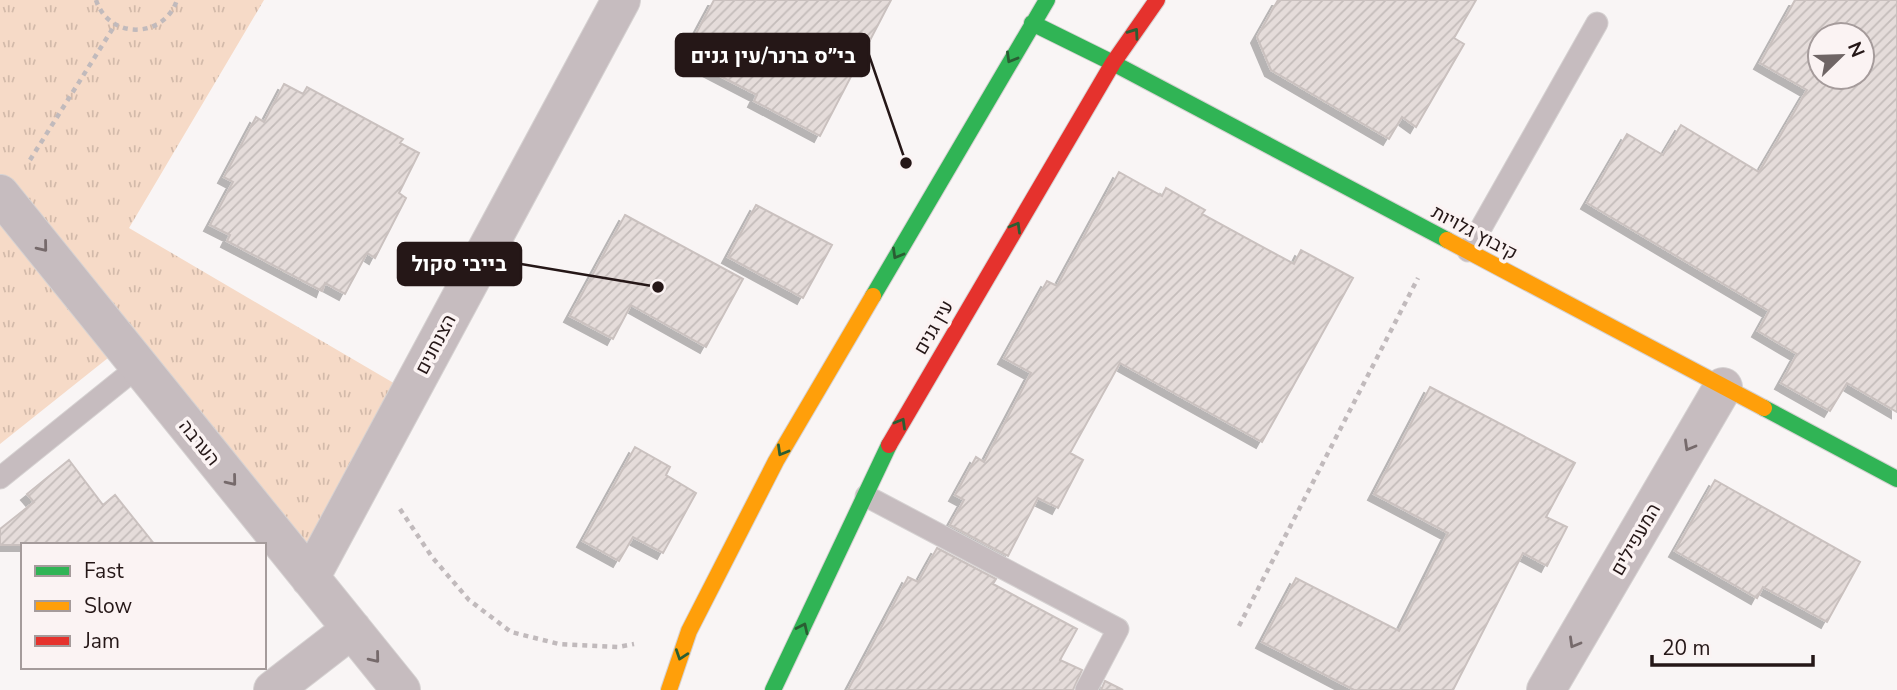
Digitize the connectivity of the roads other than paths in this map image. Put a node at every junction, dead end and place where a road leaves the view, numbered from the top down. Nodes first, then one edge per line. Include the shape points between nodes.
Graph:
1 (621, 0) edge
2 (1047, 0) edge
3 (1157, 0) edge
4 (1032, 23) junction
5 (1597, 23) dead end
6 (1113, 63) junction
7 (2, 197) edge
8 (1468, 251) junction
9 (139, 366) junction
10 (1723, 387) junction
11 (0, 478) edge
12 (1897, 479) edge
13 (866, 496) junction
14 (310, 578) junction
15 (352, 629) junction
16 (273, 690) edge
17 (401, 690) edge
18 (669, 690) edge
19 (773, 690) edge
20 (1086, 690) edge
21 (1546, 690) edge

1 - 14 street, הצנחנים
2 - 4 main road
6 -> 3 main road, עין גנים
4 - 6 main road, קיבוץ גלויות
4 -> 18 main road via 776,461 689,631
5 - 8 lane
6 - 8 main road, קיבוץ גלויות
13 -> 6 main road, עין גנים via 894,435
7 -> 9 street, הערבה
8 - 10 main road, קיבוץ גלויות
9 - 11 lane
9 -> 14 street, הערבה
10 - 12 main road, קיבוץ גלויות
10 -> 21 street, המעפילים
19 -> 13 main road, עין גנים
13 - 20 lane via 1118,629
14 - 15 street, הערבה
15 - 16 street
15 -> 17 street, הערבה

